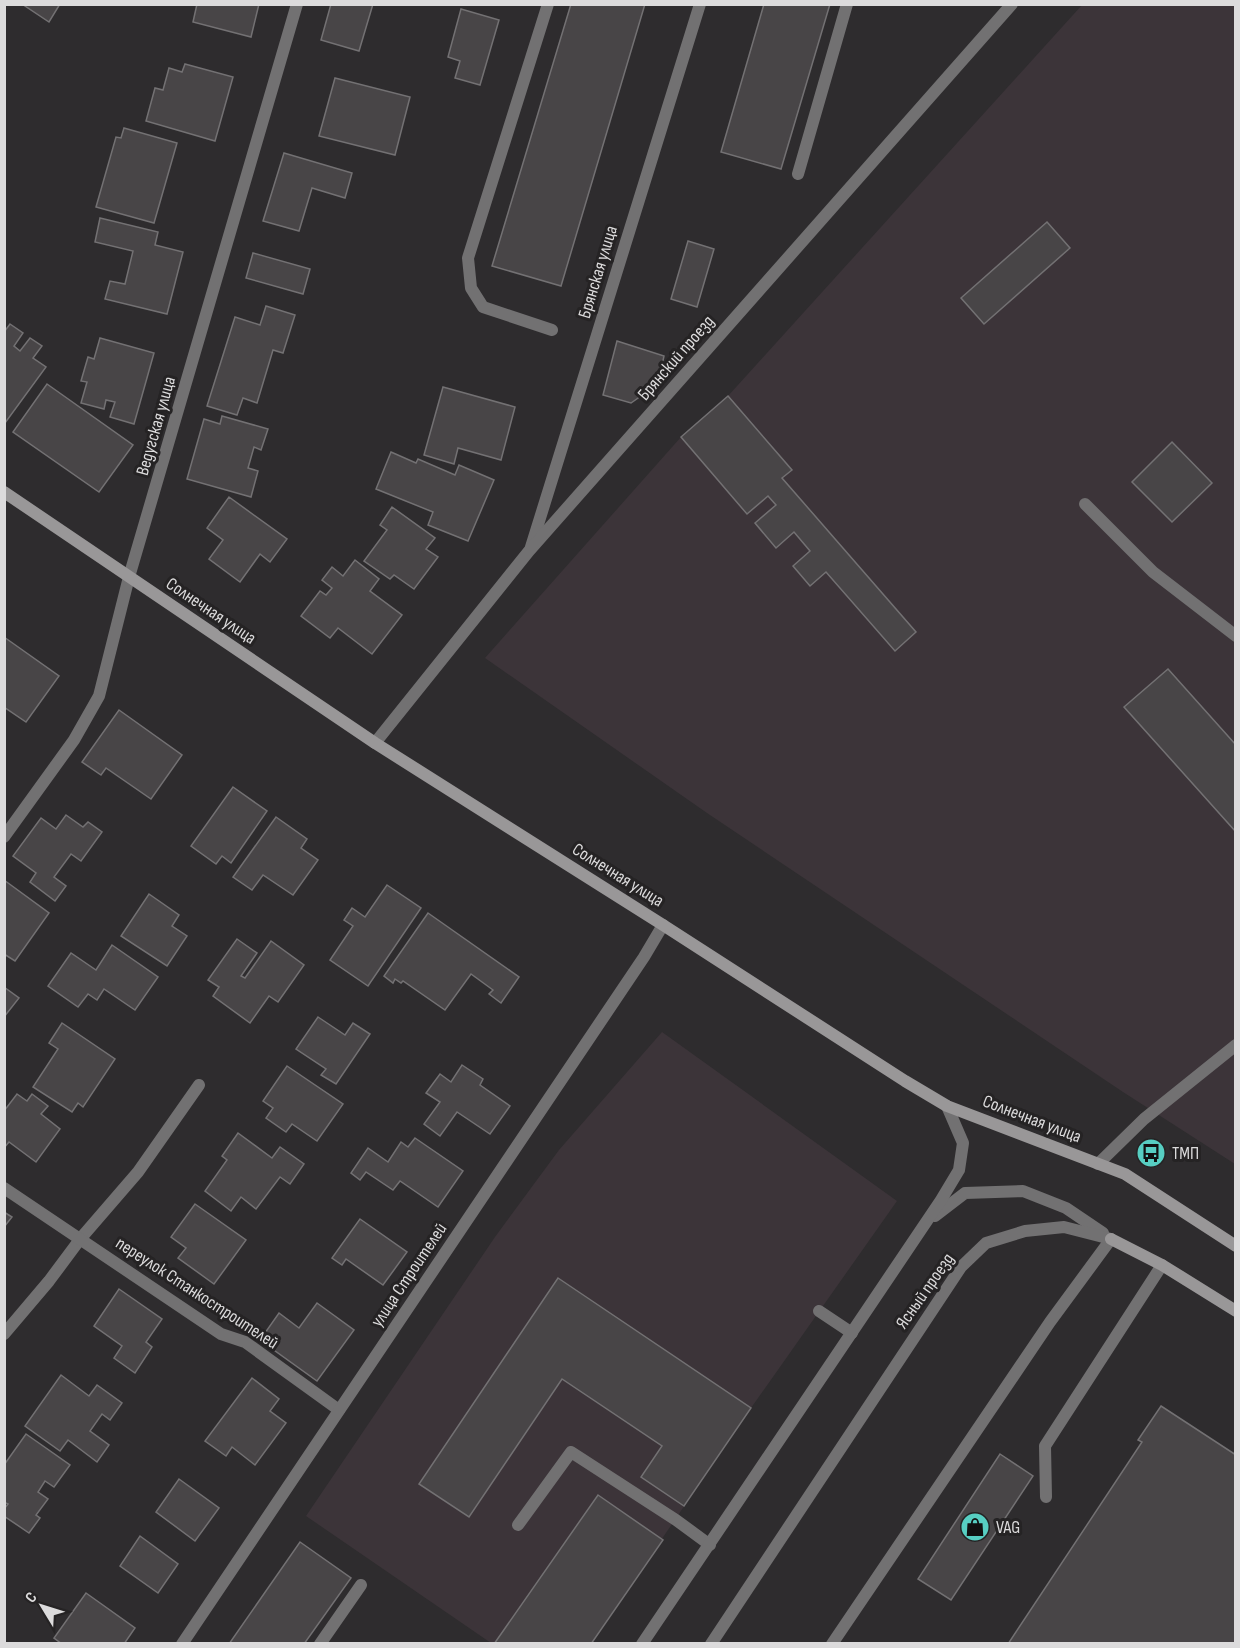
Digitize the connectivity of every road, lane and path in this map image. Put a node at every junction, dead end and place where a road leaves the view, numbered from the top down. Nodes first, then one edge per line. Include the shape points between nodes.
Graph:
1 (297, 4) edge
2 (548, 4) edge
3 (700, 4) edge
4 (847, 4) edge
5 (1012, 4) edge
6 (798, 174) dead end
7 (552, 330) dead end
8 (4, 492) edge
9 (1085, 504) dead end
10 (530, 551) junction
11 (129, 577) junction
12 (1236, 636) edge
13 (375, 743) junction
14 (4, 837) edge
15 (663, 925) junction
16 (1236, 1045) edge
17 (199, 1085) dead end
18 (947, 1106) junction
19 (1098, 1164) junction
20 (4, 1188) edge
21 (925, 1223) junction
22 (81, 1238) junction
23 (1111, 1239) junction
24 (1236, 1246) edge
25 (1162, 1265) junction
26 (819, 1311) dead end
27 (1236, 1311) edge
28 (852, 1333) junction
29 (4, 1334) edge
30 (339, 1410) junction
31 (1046, 1497) dead end
32 (518, 1525) dead end
33 (710, 1545) junction
34 (361, 1585) dead end
35 (182, 1644) edge
36 (320, 1644) edge
37 (642, 1644) edge
38 (711, 1644) edge
39 (832, 1644) edge

1 - 11 street, Ведугская улица
2 - 7 street via 468,258 471,288 483,307
3 - 10 street, Брянская улица
4 - 6 street
5 - 10 street, Брянский проезд
8 - 11 main road, Солнечная улица
9 - 12 street via 1153,572
10 - 13 street, Брянский проезд
11 - 13 main road, Солнечная улица
11 - 14 street, Ведугская улица via 99,696 74,740
13 - 15 main road, Солнечная улица
15 - 18 main road, Солнечная улица
15 - 30 street, улица Строителей
16 - 19 street via 1144,1119
17 - 22 street via 138,1172
18 - 19 main road, Солнечная улица
18 - 21 street, Ясный проезд via 963,1143 959,1170
19 - 24 main road, Солнечная улица via 1125,1174
20 - 22 street, переулок Станкостроителей
21 - 23 street, Ясный проезд via 965,1193 1023,1191 1066,1208
21 - 28 street, Ясный проезд
22 - 29 street
22 - 30 street, переулок Станкостроителей via 221,1334 245,1342
23 - 25 main road
23 - 38 street, Ясный проезд via 1064,1227 1025,1231 987,1243 961,1267
23 - 39 street via 1050,1322
25 - 27 main road
25 - 31 street via 1045,1446
26 - 28 street
28 - 33 street, Ясный проезд
30 - 35 street, улица Строителей
32 - 33 street via 571,1452
33 - 37 street, Ясный проезд
34 - 36 street

